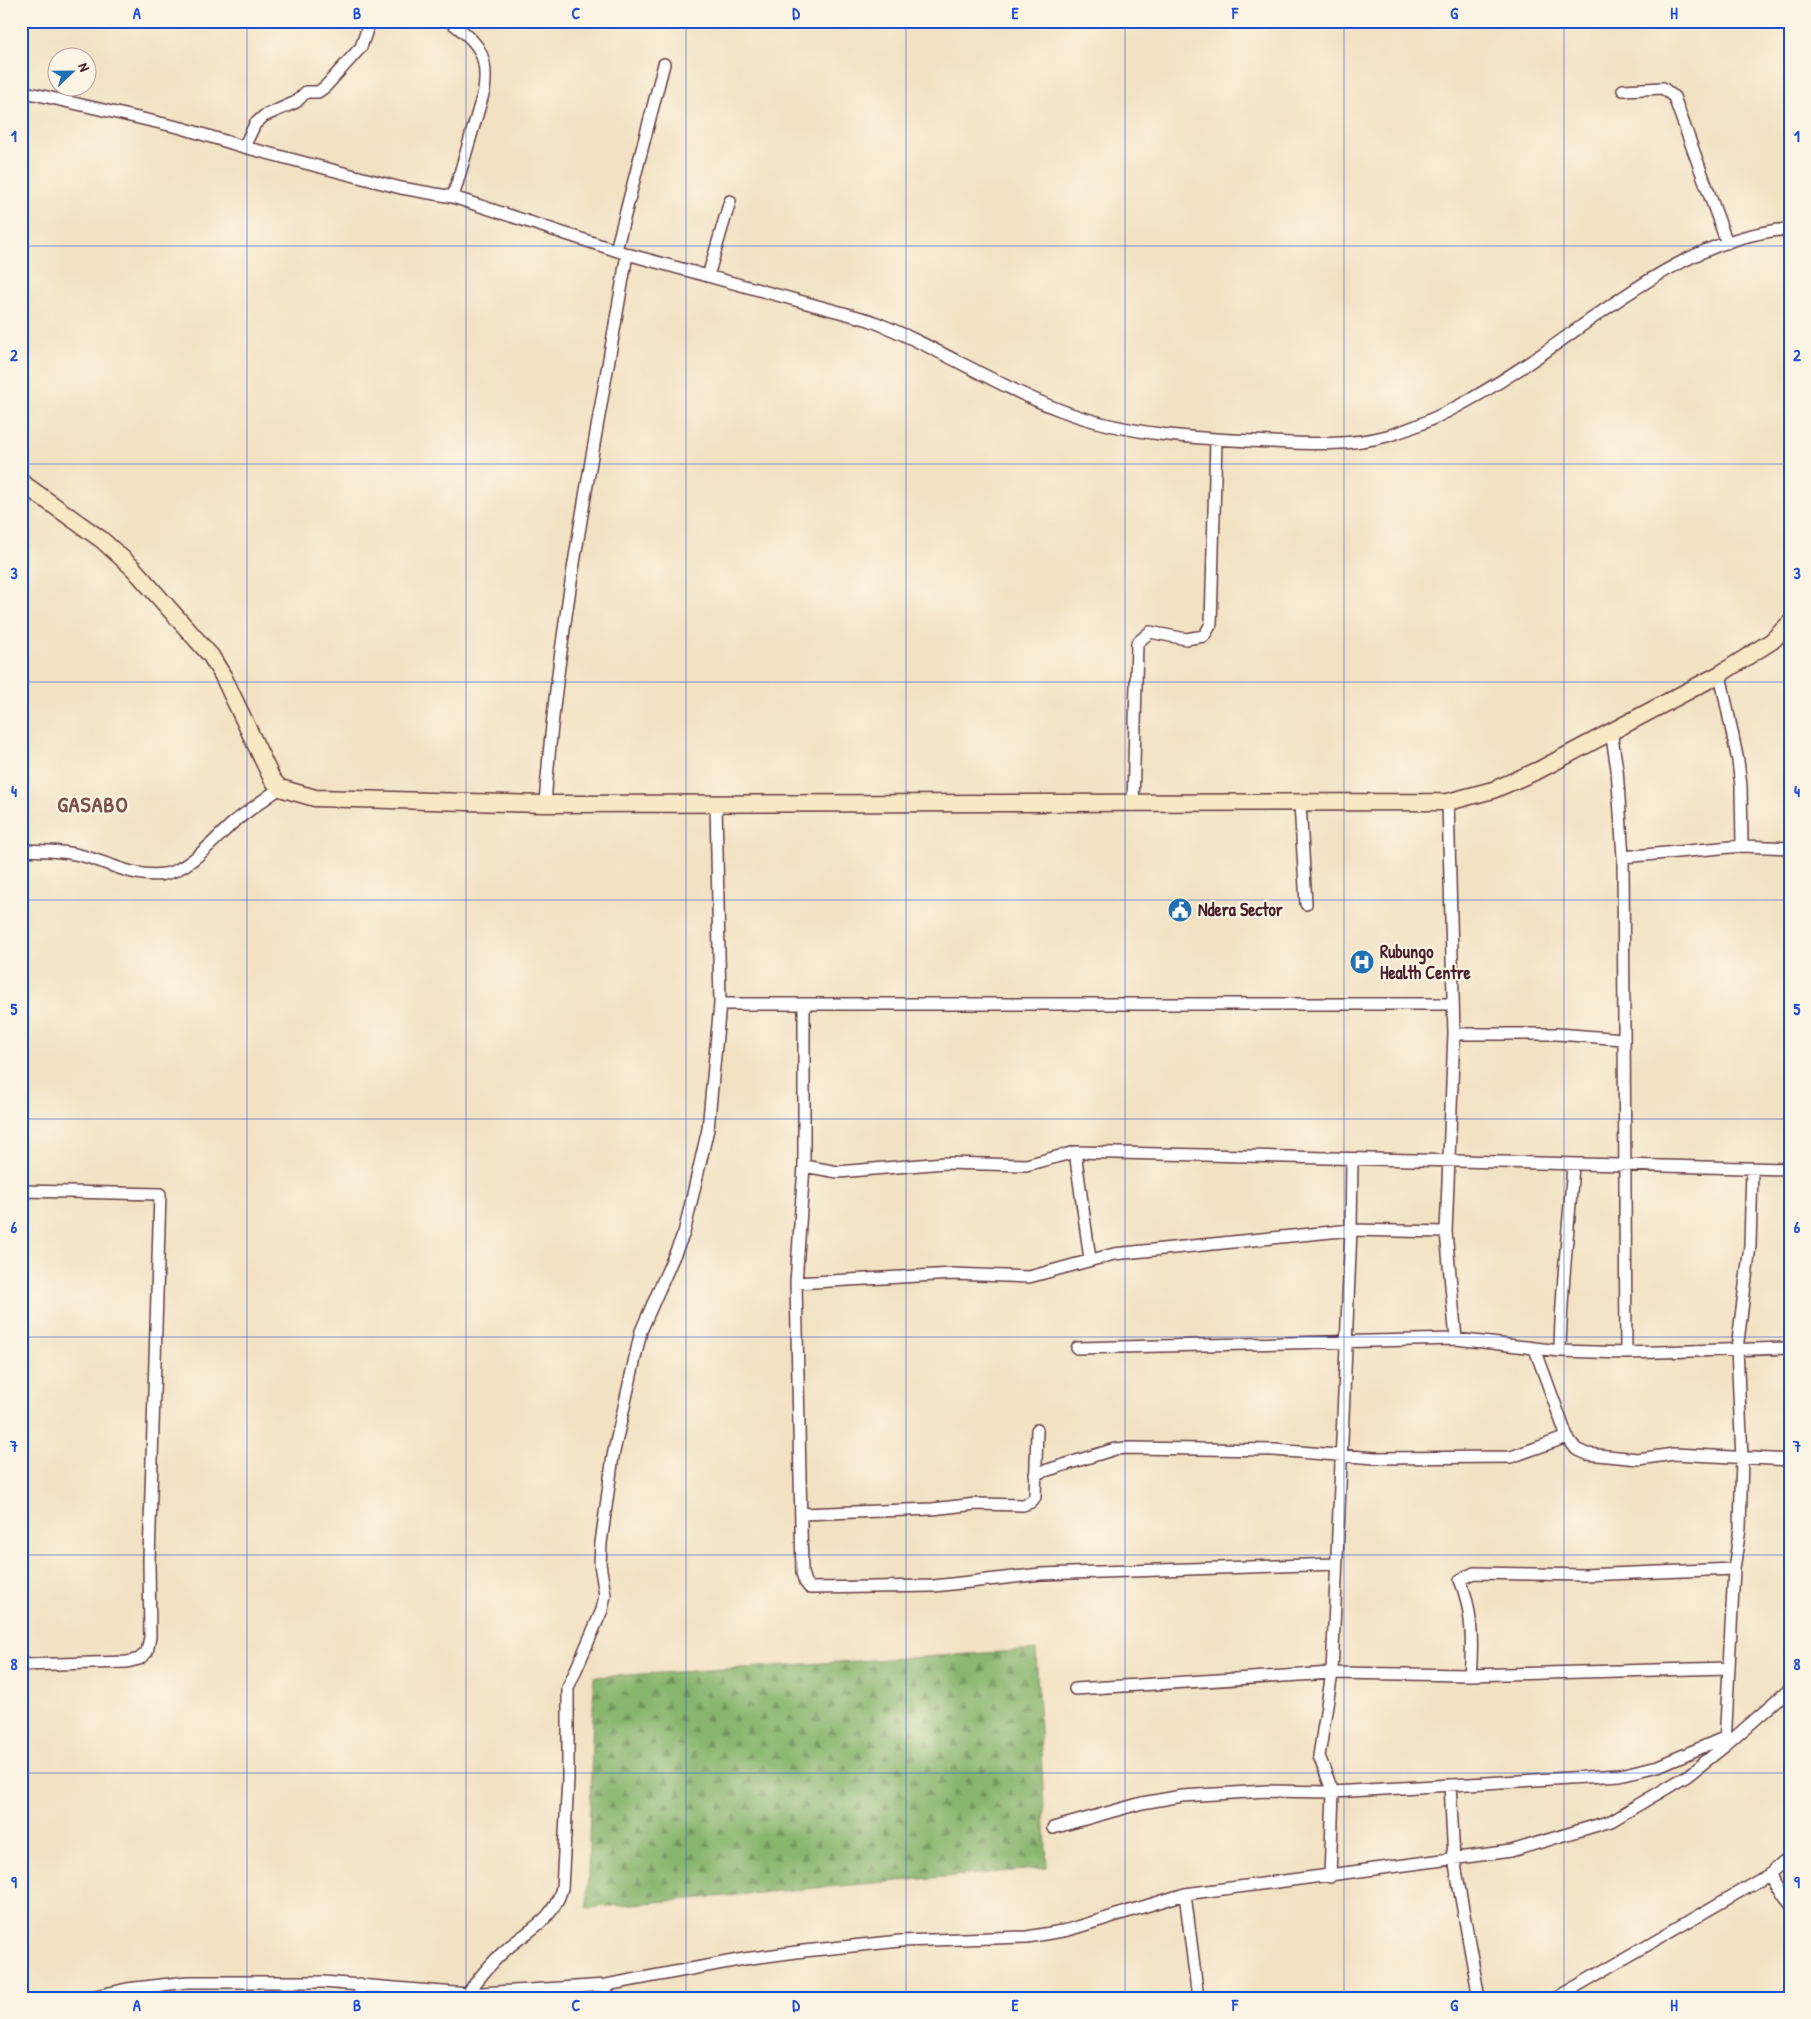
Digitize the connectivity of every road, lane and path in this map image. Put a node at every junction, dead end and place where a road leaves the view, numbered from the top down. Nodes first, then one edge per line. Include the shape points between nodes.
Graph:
1 (370, 21) edge
2 (449, 21) edge
3 (664, 64) dead end
4 (1624, 90) dead end
5 (21, 91) edge
6 (244, 147) junction
7 (453, 197) junction
8 (730, 201) dead end
9 (1790, 229) edge
10 (1727, 243) junction
11 (621, 252) junction
12 (708, 276) junction
13 (1216, 440) junction
14 (21, 482) edge
15 (1790, 622) edge
16 (1720, 674) junction
17 (1612, 731) junction
18 (280, 788) junction
19 (716, 802) junction
20 (1448, 802) junction
21 (1300, 803) junction
22 (544, 804) junction
23 (1133, 805) junction
24 (1742, 846) junction
25 (1790, 848) edge
26 (21, 850) edge
27 (1623, 857) junction
28 (1306, 904) dead end
29 (720, 1004) junction
30 (804, 1004) junction
31 (1453, 1004) junction
32 (1454, 1034) junction
33 (1623, 1039) junction
34 (1075, 1152) junction
35 (1352, 1159) junction
36 (1448, 1161) junction
37 (1625, 1164) junction
38 (1574, 1165) junction
39 (804, 1166) junction
40 (1752, 1168) junction
41 (1790, 1169) edge
42 (21, 1191) edge
43 (1351, 1230) junction
44 (1446, 1232) junction
45 (1090, 1260) junction
46 (796, 1283) junction
47 (1456, 1339) junction
48 (1346, 1341) junction
49 (1077, 1348) dead end
50 (1790, 1348) edge
51 (1535, 1349) junction
52 (1737, 1349) junction
53 (1560, 1351) junction
54 (1626, 1353) junction
55 (1037, 1430) dead end
56 (1567, 1437) junction
57 (1341, 1454) junction
58 (1742, 1458) junction
59 (1790, 1460) edge
60 (1035, 1474) junction
61 (802, 1514) junction
62 (1336, 1564) junction
63 (1734, 1569) junction
64 (21, 1665) edge
65 (1728, 1668) junction
66 (1332, 1673) junction
67 (1470, 1675) junction
68 (1075, 1689) dead end
69 (1790, 1689) edge
70 (1725, 1742) junction
71 (1450, 1785) junction
72 (1333, 1792) junction
73 (1053, 1828) dead end
74 (1790, 1857) edge
75 (1454, 1859) junction
76 (1770, 1874) junction
77 (1330, 1877) junction
78 (1185, 1894) junction
79 (1790, 1905) edge
80 (360, 1984) junction
81 (606, 1985) junction
82 (467, 1994) junction
83 (86, 1998) edge
84 (359, 1998) edge
85 (607, 1998) edge
86 (1198, 1998) edge
87 (1480, 1998) edge
88 (1556, 1998) edge

1 - 6 street via 361,47 325,87 318,92 306,92 296,102 264,116 255,124
2 - 7 street via 479,46 486,75
3 - 11 street
4 - 10 street via 1663,88 1674,97
5 - 6 street via 182,128
6 - 7 street via 401,188
7 - 11 street
8 - 12 street
9 - 10 street
10 - 13 street via 1672,266 1498,383 1419,424 1386,436 1321,444
11 - 12 street
11 - 22 street via 601,414 584,498 553,698
12 - 13 street via 886,326 990,380 1102,425
13 - 23 street via 1211,624 1204,636 1186,639 1150,632 1136,643
14 - 18 main road via 102,540 133,568 205,649 223,676 262,761
15 - 16 main road via 1772,641
16 - 17 main road
16 - 24 street via 1738,761
17 - 20 main road via 1539,770 1493,790
17 - 27 street
18 - 22 main road via 314,798
18 - 26 street via 189,862 164,875 128,870 80,855
19 - 22 main road
19 - 23 main road
19 - 29 street
20 - 21 main road
20 - 31 street
21 - 23 main road
21 - 28 street
24 - 25 street
24 - 27 street
27 - 33 street
29 - 30 street
29 - 82 street via 708,1129 686,1223 675,1256 641,1330 613,1456 601,1543 600,1564 605,1596 602,1610 568,1688 568,1780 562,1888 551,1914 489,1966
30 - 31 street
30 - 39 street
31 - 32 street
32 - 33 street via 1557,1034
32 - 36 street
33 - 37 street
34 - 35 street
34 - 39 street via 1026,1165 944,1163 838,1172
34 - 45 street
35 - 36 street
35 - 43 street
36 - 38 street
36 - 44 street
37 - 38 street
37 - 40 street
37 - 54 street
38 - 53 street via 1561,1294
39 - 46 street
40 - 41 street
40 - 52 street via 1750,1246
42 - 64 street via 160,1194 148,1652 127,1662
43 - 44 street
43 - 45 street via 1114,1254
43 - 48 street
44 - 47 street
45 - 46 street via 1029,1277 953,1274
46 - 61 street
47 - 48 street
47 - 51 street
48 - 49 street
48 - 57 street
50 - 52 street
51 - 53 street
51 - 56 street
52 - 54 street
52 - 58 street
53 - 54 street
55 - 60 street
56 - 57 street via 1511,1457 1375,1458
56 - 58 street via 1576,1449 1587,1454 1638,1458 1674,1454
57 - 60 street via 1128,1448 1115,1449
57 - 62 street
58 - 59 street
58 - 63 street via 1740,1528
60 - 61 street via 1035,1497 1023,1505 976,1504
61 - 62 street via 802,1573 810,1588 934,1586 1041,1574
62 - 66 street
63 - 65 street
63 - 67 street via 1583,1575 1468,1575 1460,1580 1470,1621
65 - 67 street
65 - 70 street
66 - 67 street
66 - 68 street
66 - 72 street via 1319,1756
69 - 70 street
70 - 71 street via 1658,1766 1620,1775
70 - 75 street via 1687,1776 1611,1821 1511,1851
71 - 72 street
71 - 75 street
72 - 73 street via 1266,1791 1182,1796
72 - 77 street
74 - 76 street
75 - 77 street
75 - 87 street
76 - 79 street
76 - 88 street
77 - 78 street
78 - 81 street via 1068,1930 1027,1937 900,1941 804,1950
78 - 86 street
80 - 82 street
80 - 83 street via 187,1982
80 - 84 street
81 - 82 street
81 - 85 street

